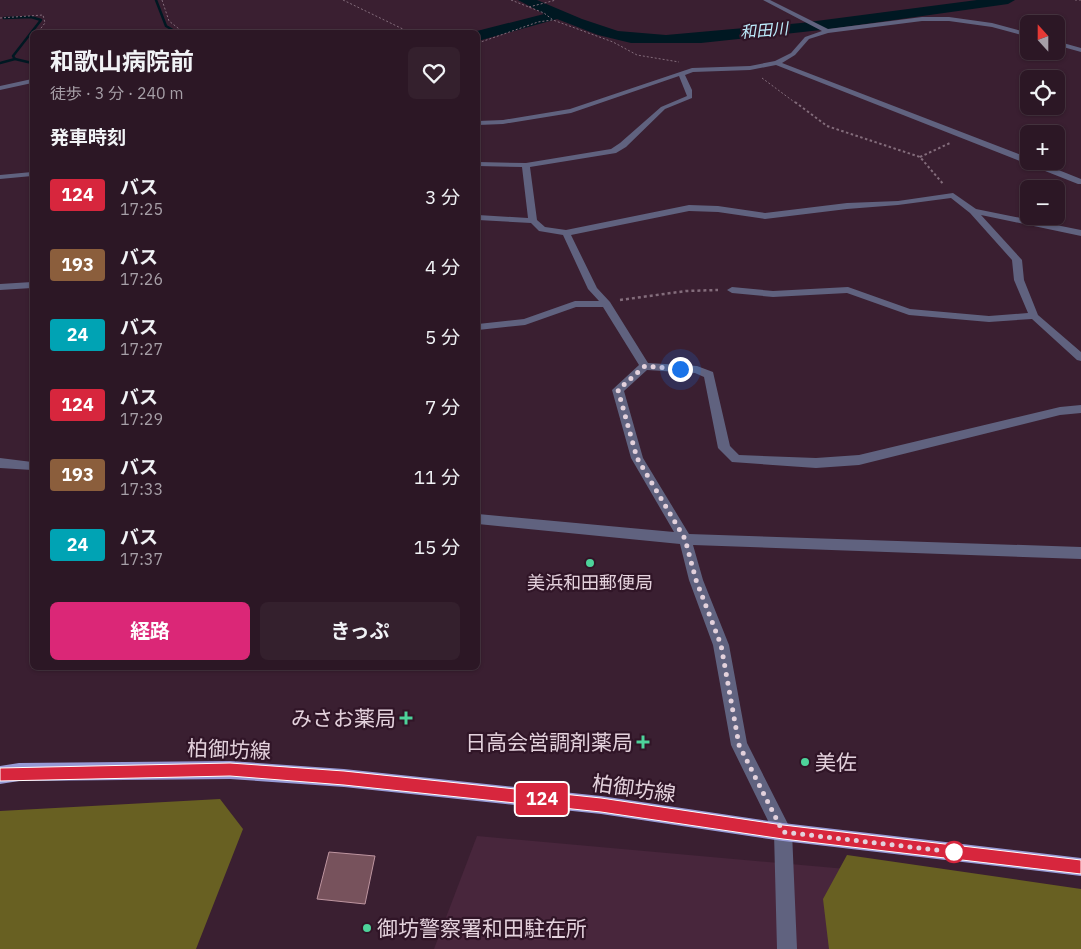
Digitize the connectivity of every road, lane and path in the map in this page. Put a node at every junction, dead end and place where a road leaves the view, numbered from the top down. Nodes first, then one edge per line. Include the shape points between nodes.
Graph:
1 (162, 0) edge
2 (343, 0) edge
3 (511, 0) edge
4 (556, 0) edge
5 (766, 0) edge
6 (1075, 0) edge
7 (1081, 0) edge
8 (528, 7) junction
9 (0, 18) edge
10 (552, 19) junction
11 (40, 30) edge
12 (180, 30) edge
13 (405, 30) edge
14 (825, 30) junction
15 (1020, 33) edge
16 (480, 42) edge
17 (1065, 46) edge
18 (1081, 50) edge
19 (776, 63) junction
20 (750, 68) junction
21 (709, 70) junction
22 (681, 73) junction
23 (30, 82) edge
24 (0, 88) edge
25 (480, 123) edge
26 (964, 136) junction
27 (920, 157) junction
28 (1020, 158) edge
29 (480, 164) edge
30 (526, 165) junction
31 (1051, 170) edge
32 (30, 174) edge
33 (0, 177) edge
34 (1081, 182) edge
35 (953, 195) junction
36 (973, 210) junction
37 (480, 218) edge
38 (533, 221) junction
39 (566, 233) junction
40 (1081, 234) edge
41 (30, 285) edge
42 (0, 287) edge
43 (732, 290) joint
44 (605, 303) junction
45 (1034, 316) junction
46 (480, 327) edge
47 (1081, 358) edge
48 (645, 366) junction
49 (1081, 409) edge
50 (0, 464) edge
51 (30, 466) edge
52 (480, 519) edge
53 (685, 539) junction
54 (1081, 553) edge
55 (0, 774) edge
56 (783, 832) junction
57 (1081, 867) edge
58 (787, 949) edge

1 - 12 path via 169,21
2 - 13 path
3 - 8 path
4 - 8 path
5 - 14 street
6 - 7 path
8 - 10 path
9 - 11 path via 43,15 45,23
10 - 16 path
10 - 21 path via 637,54 690,63
14 - 15 street via 949,19
14 - 19 street via 807,38 793,54
17 - 18 street
19 - 20 street
19 - 26 street
20 - 21 street
20 - 27 path via 827,126
21 - 22 street
22 - 25 street via 571,111
22 - 30 street via 690,97 663,108 613,151
23 - 24 street
26 - 27 path
26 - 28 street
27 - 35 path
29 - 30 street
30 - 38 street
31 - 34 street
32 - 33 street
35 - 36 street
35 - 39 street via 765,216 689,208
36 - 40 street
36 - 45 street via 1017,260 1019,280
37 - 38 street
38 - 39 street via 542,229
39 - 44 street via 593,289
41 - 42 street
43 - 44 path via 686,291
43 - 45 street via 773,294 848,290 909,312 989,319
44 - 46 street via 575,304 525,322
44 - 48 street
45 - 47 street
48 - 49 street via 697,370 709,375 724,448 736,460 816,463 859,460 1060,411
48 - 53 street via 618,390 637,458
50 - 51 street
52 - 53 street
53 - 54 street
53 - 56 street via 696,580 721,645 739,745
55 - 56 main road, 柏御坊線 via 240,770 601,805
56 - 57 main road, 柏御坊線
56 - 58 street

